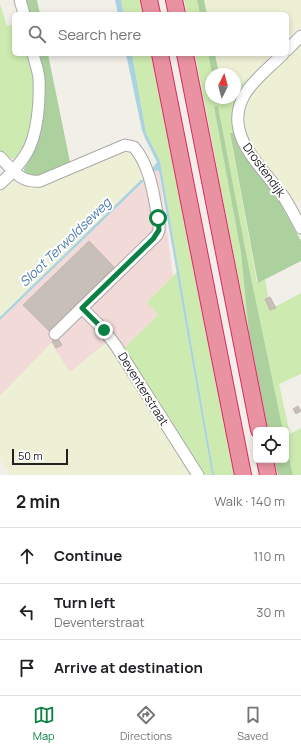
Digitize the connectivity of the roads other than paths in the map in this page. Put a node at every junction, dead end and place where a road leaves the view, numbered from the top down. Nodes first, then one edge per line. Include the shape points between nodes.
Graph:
1 (20, 0) edge
2 (149, 0) edge
3 (174, 0) edge
4 (23, 12) edge
5 (152, 12) edge
6 (177, 12) edge
7 (301, 36) edge
8 (289, 48) edge
9 (34, 56) edge
10 (160, 56) edge
11 (185, 56) edge
12 (280, 56) edge
13 (0, 157) edge
14 (13, 171) junction
15 (0, 184) edge
16 (301, 228) edge
17 (82, 308) junction
18 (55, 334) dead end
19 (258, 427) edge
20 (266, 463) edge
21 (198, 475) edge
22 (243, 475) edge
23 (268, 475) edge

1 - 4 street
2 - 5 highway
3 - 6 highway
7 - 8 street
9 - 14 street via 39,77 39,104 34,134 27,152
10 - 22 highway
11 - 19 highway
12 - 16 street, Drostendijk via 253,83 240,102 237,125 246,149 283,196
13 - 14 street
14 - 15 street
14 - 17 street via 24,180 40,181 125,145 134,147 139,153 152,184 159,230 153,239
17 - 18 street
17 - 21 street, Deventerstraat via 116,346
20 - 23 highway

